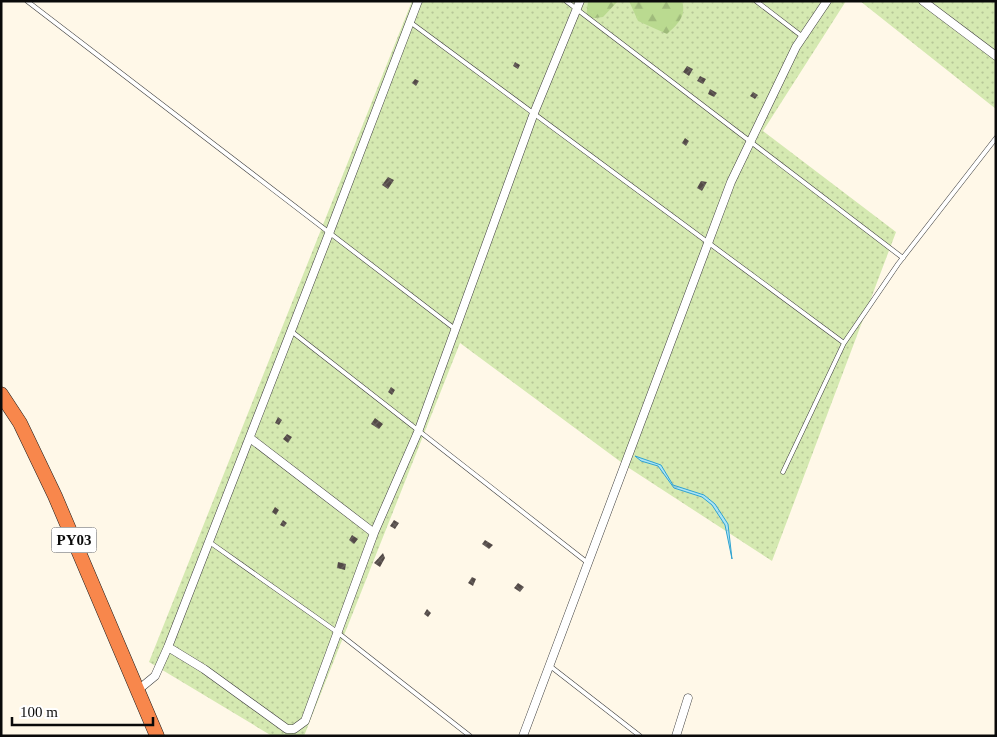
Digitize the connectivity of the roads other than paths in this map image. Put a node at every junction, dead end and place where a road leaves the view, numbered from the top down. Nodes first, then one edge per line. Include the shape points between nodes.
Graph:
1 (27, 1) edge
2 (418, 1) edge
3 (566, 1) edge
4 (580, 1) edge
5 (756, 1) edge
6 (827, 1) edge
7 (923, 1) edge
8 (578, 10) junction
9 (410, 22) junction
10 (803, 37) junction
11 (996, 56) edge
12 (534, 113) junction
13 (996, 138) edge
14 (749, 143) junction
15 (330, 231) junction
16 (708, 244) junction
17 (903, 258) junction
18 (455, 328) junction
19 (291, 331) junction
20 (844, 343) junction
21 (1, 394) edge
22 (418, 432) junction
23 (250, 438) junction
24 (783, 472) dead end
25 (374, 533) junction
26 (208, 541) junction
27 (588, 563) junction
28 (337, 632) junction
29 (168, 647) junction
30 (550, 666) junction
31 (138, 690) junction
32 (688, 698) dead end
33 (157, 736) edge
34 (470, 736) edge
35 (523, 736) edge
36 (640, 736) edge
37 (676, 736) edge

1 - 15 lane
2 - 9 street
3 - 8 lane
4 - 8 street
5 - 10 lane
6 - 10 street
7 - 11 street
8 - 12 street
8 - 14 lane
9 - 12 lane
9 - 15 street
10 - 14 street
12 - 16 lane
12 - 18 street
13 - 17 lane
14 - 16 street
14 - 17 lane
15 - 18 lane
15 - 19 street
16 - 20 lane
16 - 27 street
17 - 20 lane
18 - 22 street
19 - 22 lane
19 - 23 street
20 - 24 lane
21 - 31 highway, PY03 via 20,423 55,496
22 - 25 street
22 - 27 lane
23 - 25 street
23 - 26 street
25 - 28 street
26 - 28 lane
26 - 29 street
27 - 30 street
28 - 29 street via 305,721 294,729 279,724
28 - 34 lane
29 - 31 street via 155,676
30 - 35 street
30 - 36 lane
31 - 33 highway, PY03
32 - 37 street

